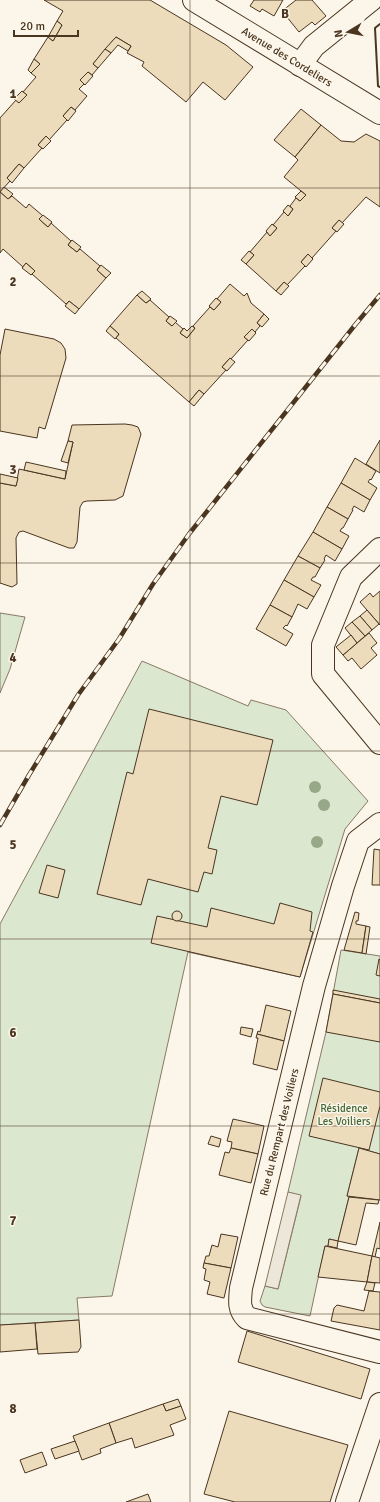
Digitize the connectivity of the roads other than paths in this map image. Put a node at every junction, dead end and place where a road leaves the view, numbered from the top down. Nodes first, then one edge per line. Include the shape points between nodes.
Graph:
1 (194, 0) edge
2 (371, 0) edge
3 (347, 9) edge
4 (300, 65) junction
5 (380, 113) edge
6 (380, 549) edge
7 (380, 743) edge
8 (380, 824) edge
9 (380, 1352) edge
10 (380, 1404) edge
11 (347, 1502) edge

1 - 4 street, Avenue des Cordeliers
2 - 3 street
3 - 4 street
4 - 5 street, Avenue des Cordeliers
6 - 7 street via 351,577 323,645 323,674
8 - 9 street, Rue du Rempart des Voiliers via 358,841 338,904 310,1002 241,1288 239,1306 247,1318
10 - 11 street

